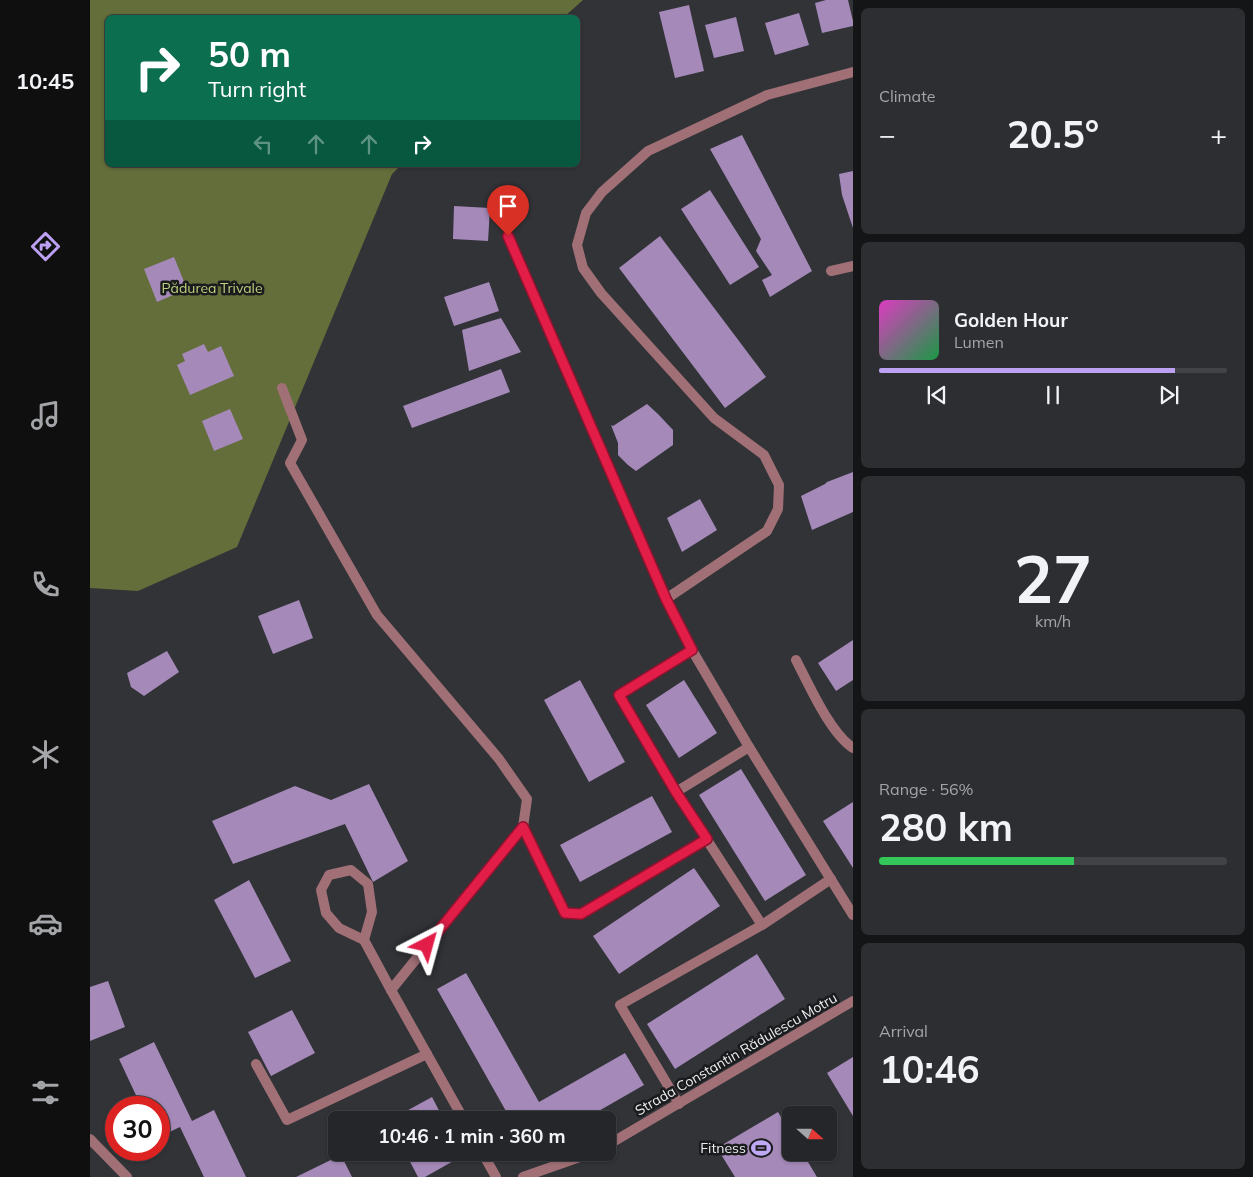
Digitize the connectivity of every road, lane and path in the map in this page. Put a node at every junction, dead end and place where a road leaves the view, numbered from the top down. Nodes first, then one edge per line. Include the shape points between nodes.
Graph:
1 (853, 72) edge
2 (508, 236) dead end
3 (853, 266) edge
4 (831, 271) dead end
5 (282, 388) dead end
6 (666, 599) junction
7 (692, 650) junction
8 (796, 660) dead end
9 (749, 747) junction
10 (853, 748) edge
11 (676, 792) junction
12 (523, 827) junction
13 (707, 839) junction
14 (831, 879) junction
15 (853, 915) edge
16 (762, 925) junction
17 (364, 940) junction
18 (391, 990) junction
19 (853, 1001) edge
20 (426, 1054) junction
21 (256, 1064) dead end
22 (679, 1104) junction
23 (459, 1111) edge
24 (90, 1139) edge
25 (616, 1140) edge
26 (487, 1161) edge
27 (568, 1161) edge
28 (127, 1177) edge
29 (496, 1177) edge
30 (523, 1177) edge

1 - 6 street via 767,94 648,151 602,192 586,213 577,245 583,268 596,287 714,418 764,455 779,486 778,509 767,531
2 - 6 street
3 - 4 street
5 - 12 street via 302,440 290,463 377,615 499,759 527,799
6 - 7 street
7 - 9 street
7 - 11 street via 619,695
8 - 10 street via 826,717
9 - 11 street
9 - 14 street
11 - 13 street
12 - 13 street via 565,913 581,914
12 - 18 street
13 - 16 street
14 - 15 street
14 - 16 street
16 - 22 street via 620,1005
17 - 17 street via 372,912 368,884 351,870 328,875 321,890 326,913 339,928
17 - 18 street
18 - 20 street
19 - 22 street, Strada Constantin Rădulescu Motru
20 - 21 street via 287,1120
20 - 23 street
22 - 25 street, Strada Constantin Rădulescu Motru
24 - 28 street
26 - 29 street
27 - 30 street

